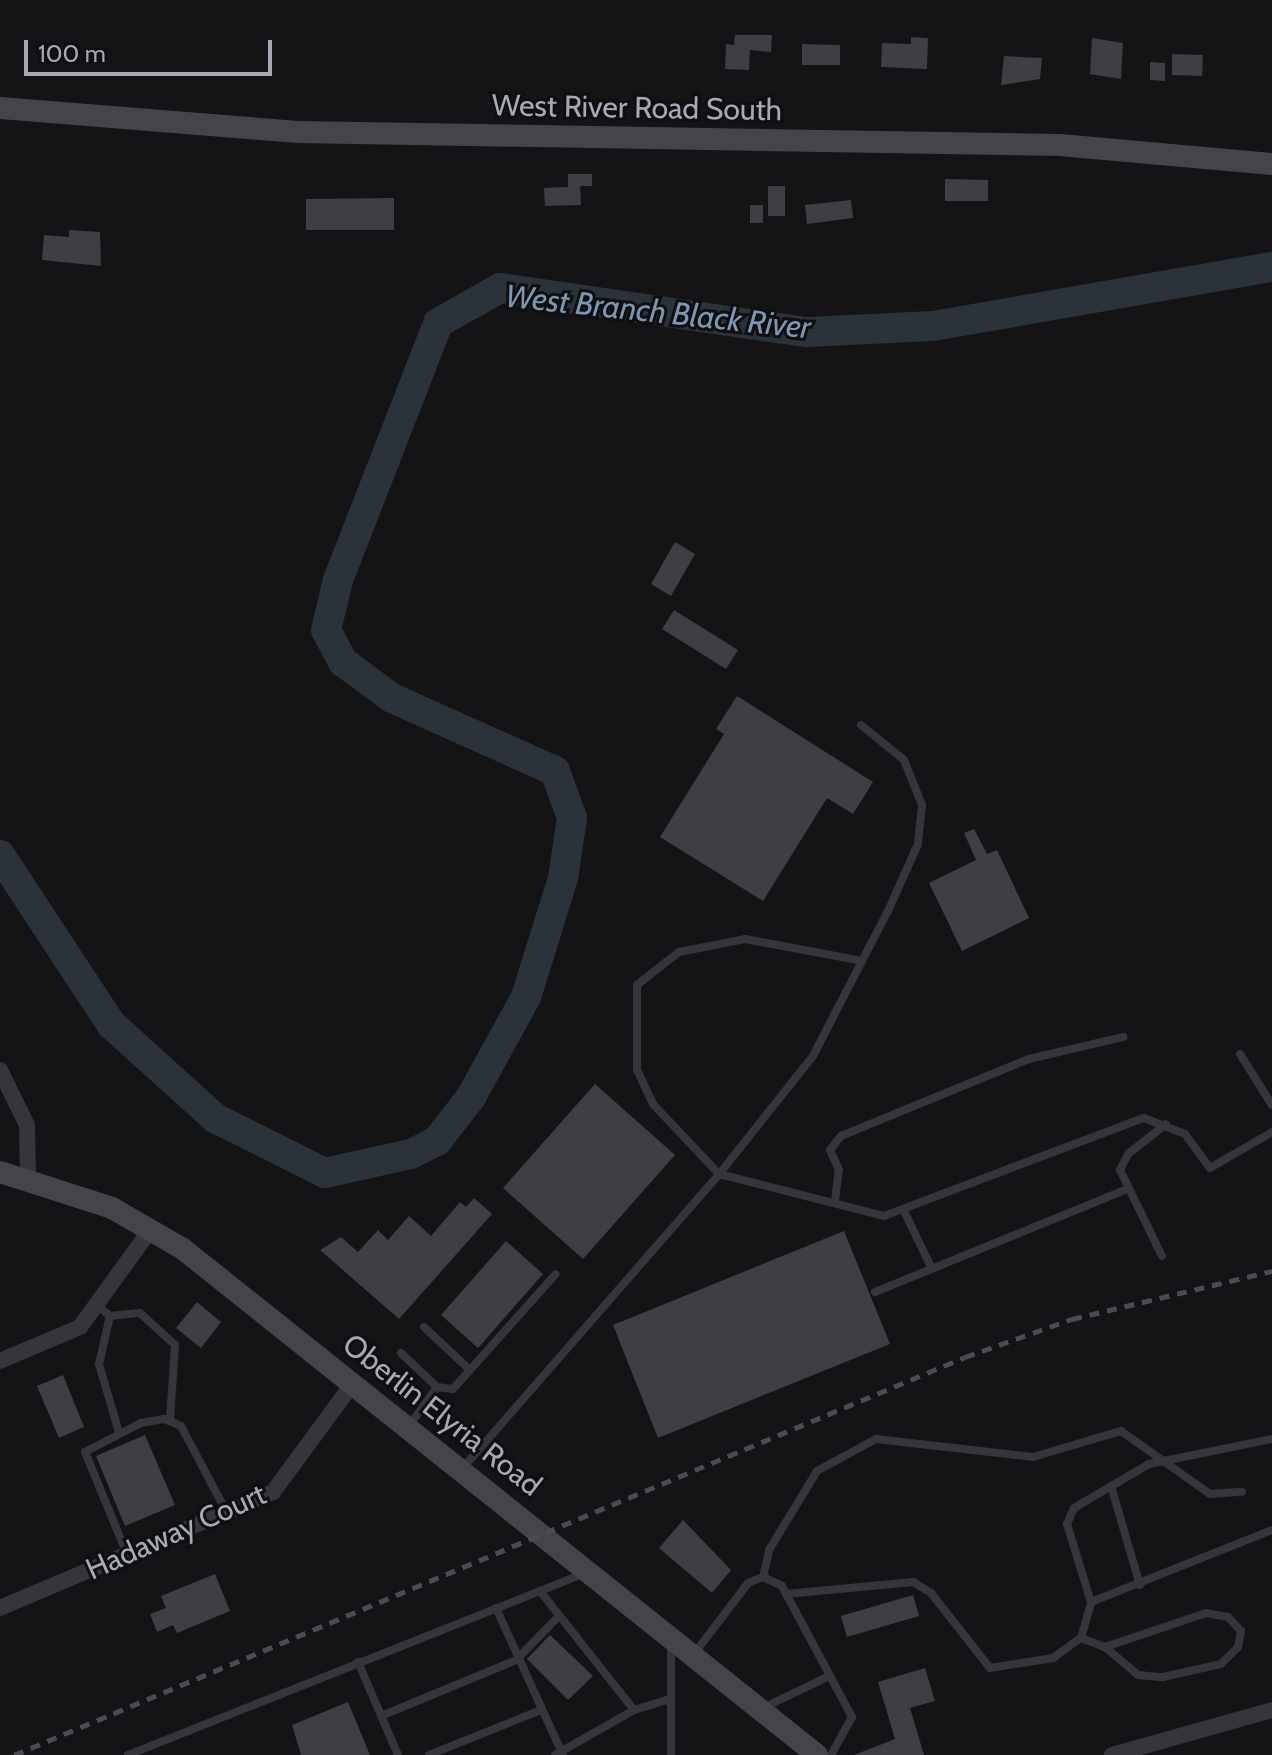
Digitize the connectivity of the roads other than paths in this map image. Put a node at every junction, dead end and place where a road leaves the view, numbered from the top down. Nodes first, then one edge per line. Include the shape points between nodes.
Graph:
1 (0, 108) edge
2 (1272, 164) edge
3 (861, 725) dead end
4 (862, 961) junction
5 (1123, 1037) dead end
6 (1240, 1054) dead end
7 (0, 1070) edge
8 (1272, 1105) edge
9 (1166, 1124) junction
10 (1272, 1132) edge
11 (0, 1172) edge
12 (719, 1174) junction
13 (28, 1179) junction
14 (1127, 1189) junction
15 (835, 1201) junction
16 (904, 1211) junction
17 (151, 1229) junction
18 (1162, 1256) dead end
19 (932, 1269) junction
20 (556, 1274) dead end
21 (875, 1292) dead end
22 (97, 1305) junction
23 (110, 1316) junction
24 (424, 1327) dead end
25 (401, 1353) dead end
26 (0, 1361) edge
27 (470, 1370) junction
28 (353, 1383) junction
29 (437, 1387) junction
30 (170, 1420) junction
31 (408, 1427) junction
32 (119, 1433) junction
33 (1272, 1439) edge
34 (1157, 1462) junction
35 (462, 1469) junction
36 (1111, 1486) junction
37 (1242, 1492) dead end
38 (226, 1512) junction
39 (1272, 1530) edge
40 (127, 1554) junction
41 (590, 1571) junction
42 (763, 1577) junction
43 (1140, 1585) junction
44 (540, 1591) junction
45 (786, 1594) junction
46 (1091, 1602) junction
47 (0, 1608) edge
48 (496, 1608) junction
49 (557, 1618) junction
50 (671, 1637) junction
51 (1081, 1638) junction
52 (1105, 1647) junction
53 (694, 1655) junction
54 (516, 1660) junction
55 (358, 1662) junction
56 (827, 1677) junction
57 (670, 1699) junction
58 (761, 1709) junction
59 (541, 1710) junction
60 (634, 1710) junction
61 (1272, 1710) edge
62 (381, 1716) junction
63 (560, 1754) edge
64 (128, 1755) edge
65 (398, 1755) edge
66 (429, 1755) edge
67 (671, 1755) edge
68 (817, 1755) edge
69 (831, 1755) edge
70 (1112, 1755) edge

1 - 2 main road, West River Road South via 298,132 1060,145
3 - 4 lane via 904,760 922,805 918,844
4 - 12 lane via 813,1056
4 - 12 lane via 745,939 679,952 637,985 637,1070 653,1104
5 - 15 lane via 1029,1059 841,1136 830,1150 839,1170
6 - 8 lane
7 - 13 street via 27,1125
9 - 10 lane via 1185,1134 1210,1168
9 - 14 lane via 1128,1154 1120,1170
9 - 16 lane via 1144,1118
11 - 13 main road, Oberlin Elyria Road
12 - 15 lane
12 - 35 lane
13 - 17 main road, Oberlin Elyria Road
14 - 18 lane via 1142,1203
14 - 19 lane
15 - 16 lane via 884,1216
16 - 19 lane
17 - 22 street
17 - 28 main road, Oberlin Elyria Road
19 - 21 lane
20 - 27 lane
22 - 23 lane
22 - 26 street via 80,1327
23 - 30 lane via 140,1313 175,1345
23 - 32 lane via 99,1364
24 - 27 lane
25 - 29 lane
27 - 29 lane via 453,1389
28 - 31 main road, Oberlin Elyria Road
28 - 38 street, Hadaway Court via 273,1492
29 - 31 lane
30 - 32 lane
30 - 38 lane via 181,1426
31 - 35 main road, Oberlin Elyria Road
32 - 40 lane via 85,1455
33 - 34 lane
34 - 36 lane
34 - 37 lane via 1210,1494
34 - 42 lane via 1121,1431 1033,1457 876,1439 817,1471 769,1550
35 - 41 main road, Oberlin Elyria Road
36 - 43 lane
36 - 46 lane via 1074,1508 1067,1524
38 - 40 street, Hadaway Court
39 - 43 lane
40 - 47 street, Hadaway Court
41 - 44 lane
41 - 50 main road, Oberlin Elyria Road
42 - 45 lane
42 - 53 lane via 748,1583
43 - 46 lane
44 - 48 lane
44 - 49 lane
45 - 51 lane via 913,1582 931,1593 990,1668 1053,1658
45 - 56 lane
46 - 51 lane
48 - 54 lane
48 - 55 lane
49 - 54 lane
49 - 60 lane
50 - 53 main road, Oberlin Elyria Road
50 - 57 lane
51 - 52 lane
52 - 52 lane via 1138,1675 1163,1677 1221,1664 1238,1647 1241,1631 1228,1617 1206,1613
53 - 58 main road, Oberlin Elyria Road
54 - 59 lane
54 - 62 lane
55 - 62 lane
55 - 64 lane
56 - 58 lane
56 - 69 lane via 852,1717
57 - 60 lane
57 - 67 lane
58 - 68 main road, Oberlin Elyria Road
59 - 63 lane
59 - 66 lane
60 - 63 lane
61 - 70 street
62 - 65 lane

